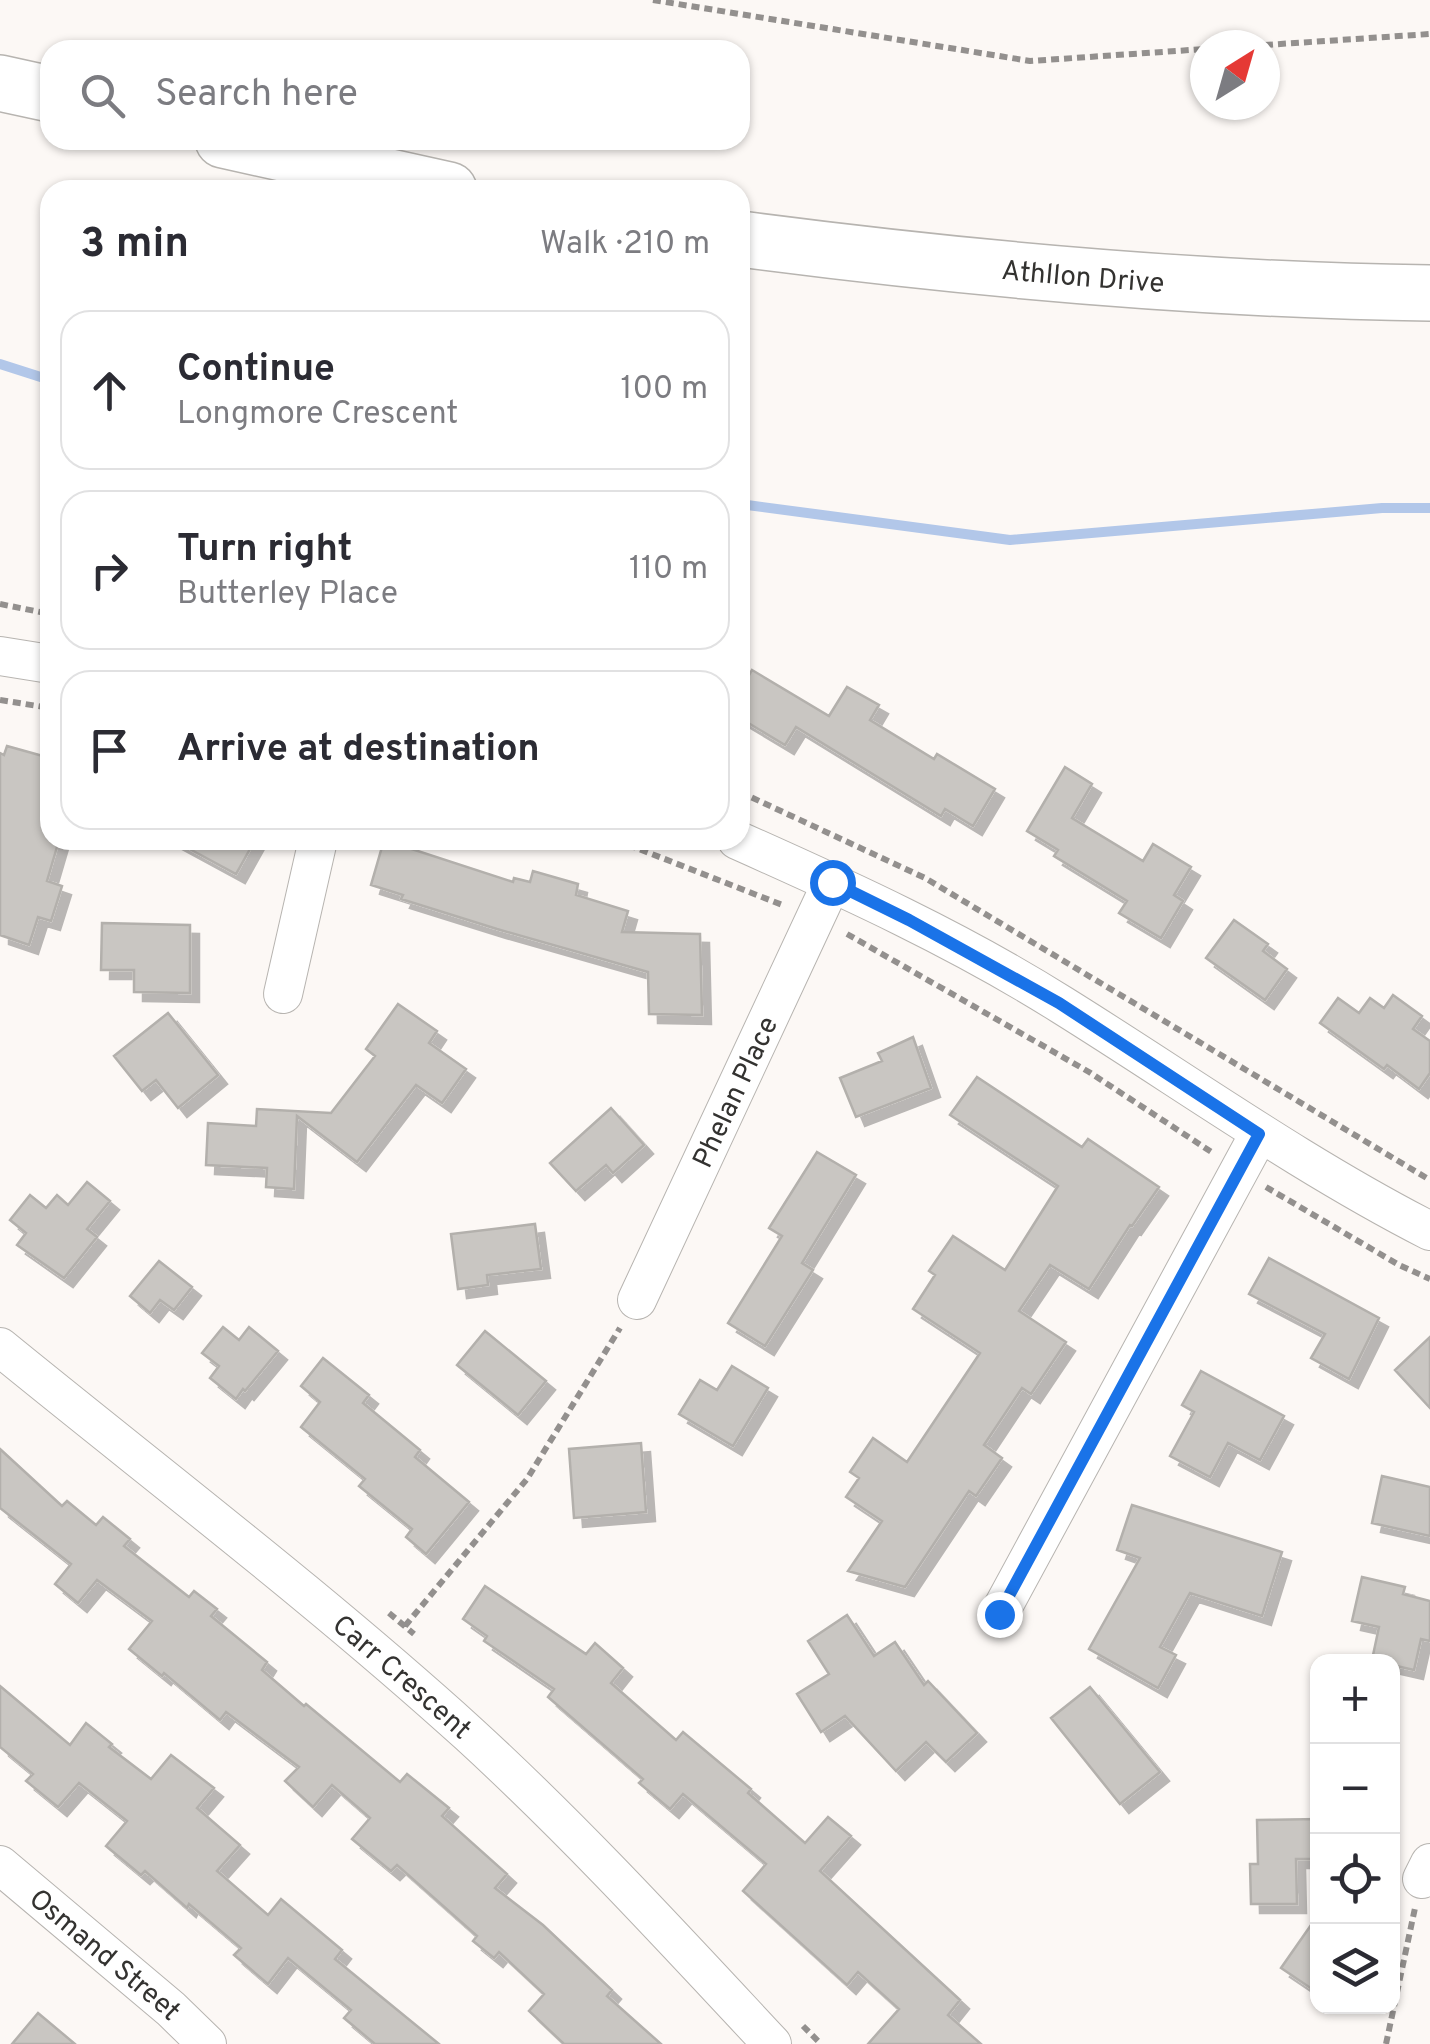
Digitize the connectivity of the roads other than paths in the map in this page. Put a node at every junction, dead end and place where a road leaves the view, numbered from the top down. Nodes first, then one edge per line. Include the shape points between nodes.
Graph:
1 (268, 150) edge
2 (404, 180) edge
3 (750, 240) edge
4 (1430, 292) edge
5 (0, 656) edge
6 (40, 662) edge
7 (750, 846) edge
8 (316, 850) edge
9 (832, 882) junction
10 (283, 994) dead end
11 (1259, 1134) junction
12 (1429, 1229) edge
13 (638, 1300) road end
14 (0, 1348) edge
15 (999, 1614) dead end
16 (0, 1865) edge
17 (207, 2044) edge
18 (772, 2044) edge

1 - 2 main road
3 - 4 main road, Athllon Drive via 1037,274
5 - 6 street
7 - 9 street
8 - 10 street
9 - 11 street via 1059,1003
9 - 13 street, Phelan Place
11 - 12 street
11 - 15 street
14 - 18 street, Carr Crescent via 469,1734 616,1876
16 - 17 street, Osmand Street

